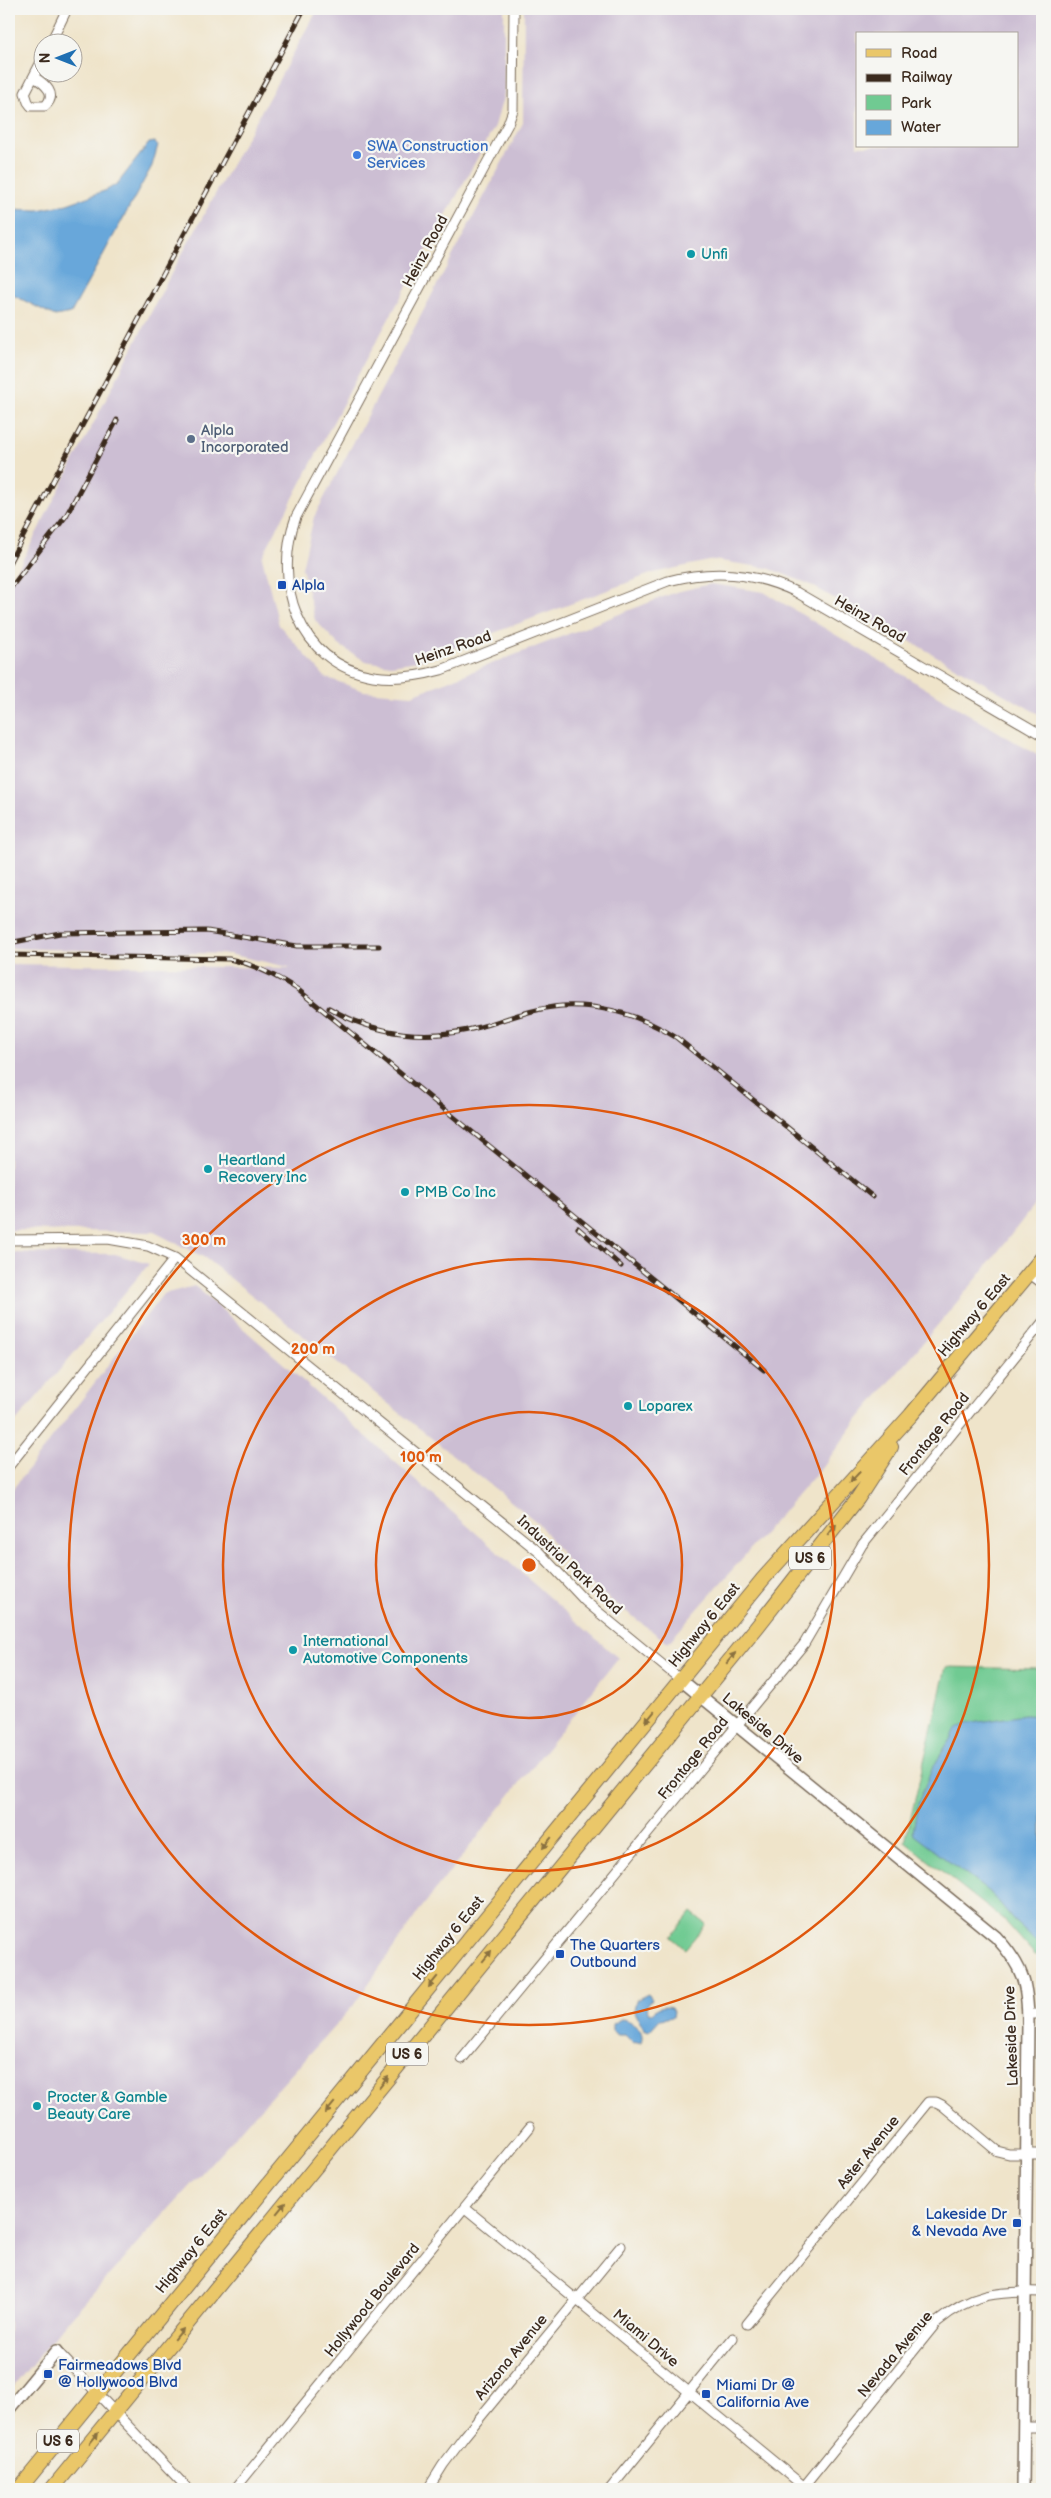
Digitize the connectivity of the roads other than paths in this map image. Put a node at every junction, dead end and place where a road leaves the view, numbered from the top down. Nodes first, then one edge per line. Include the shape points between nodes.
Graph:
1 (67, 9) edge
2 (514, 9) edge
3 (56, 32) edge
4 (1042, 735) edge
5 (9, 1240) edge
6 (175, 1258) junction
7 (1042, 1258) edge
8 (1030, 1274) junction
9 (1042, 1284) edge
10 (1042, 1323) edge
11 (911, 1415) junction
12 (9, 1466) edge
13 (681, 1680) junction
14 (700, 1695) junction
15 (737, 1727) junction
16 (1028, 2014) junction
17 (1042, 2014) edge
18 (462, 2059) dead end
19 (530, 2127) dead end
20 (1027, 2154) junction
21 (1042, 2154) edge
22 (465, 2208) junction
23 (621, 2246) dead end
24 (1024, 2292) junction
25 (1042, 2292) edge
26 (576, 2298) junction
27 (747, 2324) dead end
28 (733, 2338) dead end
29 (57, 2351) joint
30 (689, 2392) junction
31 (96, 2393) junction
32 (9, 2409) edge
33 (115, 2413) junction
34 (1024, 2427) junction
35 (1042, 2427) edge
36 (805, 2488) edge
37 (19, 2489) edge
38 (52, 2489) edge
39 (188, 2489) edge
40 (235, 2489) edge
41 (428, 2489) edge
42 (610, 2489) edge
43 (1023, 2489) edge

1 - 3 street
2 - 4 street, Heinz Road via 513,110 508,124 296,517 291,532 287,549 287,582 299,619 311,638 325,653 359,672 388,678 423,675 668,581 706,573 744,574 796,592
5 - 6 street, Industrial Park Road via 108,1239 148,1246
6 - 12 street
6 - 13 street, Industrial Park Road via 539,1552 585,1601
7 - 8 main road, Highway 6 East / US 6
8 - 9 street
8 - 11 main road, Highway 6 East / US 6
10 - 15 street, Frontage Road via 862,1545 804,1644
11 -> 13 main road, Highway 6 East / US 6 via 763,1579
14 -> 11 main road, Highway 6 East / US 6 via 858,1498
13 - 14 street, Lakeside Drive
13 -> 31 main road, Highway 6 East / US 6
14 - 15 street, Lakeside Drive
33 -> 14 main road, Highway 6 East / US 6
15 - 16 street, Lakeside Drive via 996,1937 1008,1950 1024,1978
15 - 18 street, Frontage Road
16 - 17 street
16 - 20 street, Lakeside Drive
19 - 22 street, Hollywood Boulevard
20 - 21 street, Aster Avenue
20 - 24 street, Lakeside Drive
20 - 27 street, Aster Avenue via 997,2151 942,2105 928,2102
22 - 26 street, Miami Drive
22 - 40 street, Hollywood Boulevard
23 - 26 street, Arizona Avenue
24 - 25 street, Nevada Avenue
24 - 34 street, Lakeside Drive
24 - 36 street, Nevada Avenue via 979,2296 950,2311 937,2322
26 - 30 street, Miami Drive
26 - 41 street, Arizona Avenue via 464,2436
28 - 30 street
29 - 31 street
29 - 32 street
30 - 36 street, Miami Drive
30 - 42 street
31 - 33 street
31 - 37 main road, Highway 6 East / US 6
38 -> 33 main road, Highway 6 East / US 6
33 - 39 street
34 - 35 street
34 - 43 street, Lakeside Drive

